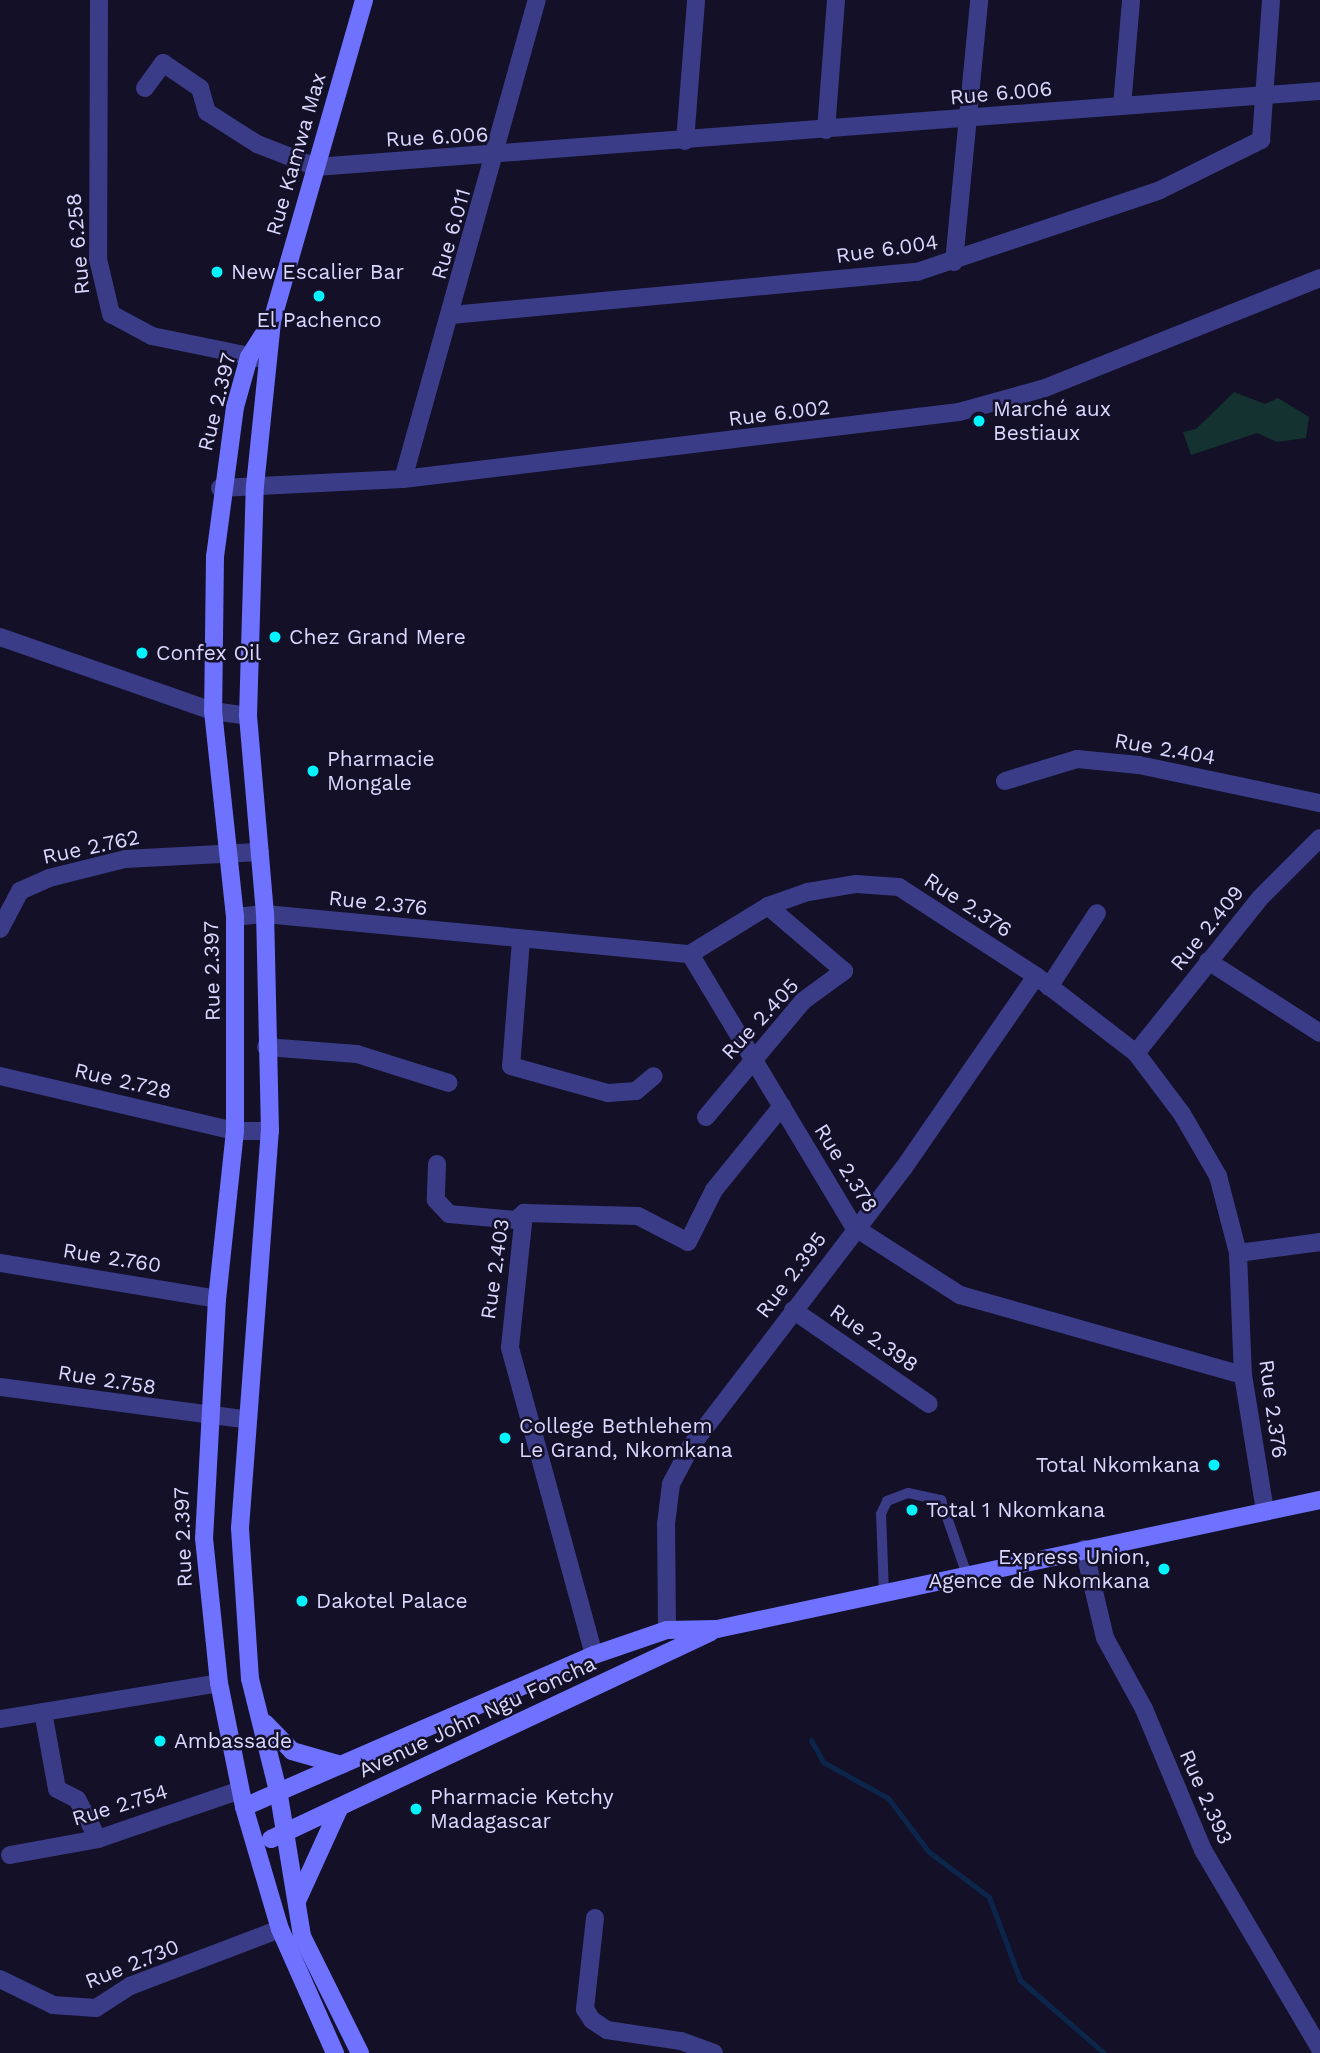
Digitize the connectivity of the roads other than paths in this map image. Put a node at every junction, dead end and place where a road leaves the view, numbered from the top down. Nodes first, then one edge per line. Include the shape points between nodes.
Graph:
1 (99, 0) edge
2 (364, 0) edge
3 (537, 0) edge
4 (696, 0) edge
5 (836, 0) edge
6 (979, 0) edge
7 (1131, 0) edge
8 (1271, 0) edge
9 (145, 88) dead end
10 (1320, 91) edge
11 (1263, 95) junction
12 (1122, 106) junction
13 (968, 118) junction
14 (826, 130) junction
15 (685, 141) junction
16 (498, 156) junction
17 (316, 167) junction
18 (954, 262) junction
19 (1320, 278) edge
20 (451, 315) junction
21 (272, 321) junction
22 (249, 357) junction
23 (271, 360) junction
24 (403, 480) junction
25 (255, 486) junction
26 (220, 488) junction
27 (0, 637) edge
28 (213, 711) junction
29 (248, 716) junction
30 (1005, 781) dead end
31 (1320, 803) edge
32 (1320, 838) edge
33 (260, 852) junction
34 (228, 858) junction
35 (768, 906) junction
36 (1097, 913) dead end
37 (265, 914) junction
38 (234, 917) junction
39 (0, 929) edge
40 (521, 940) junction
41 (690, 954) junction
42 (1208, 961) junction
43 (1042, 981) junction
44 (1320, 1032) edge
45 (266, 1047) junction
46 (1136, 1053) junction
47 (754, 1061) junction
48 (0, 1076) edge
49 (654, 1076) dead end
50 (449, 1083) dead end
51 (782, 1106) junction
52 (706, 1117) dead end
53 (236, 1130) junction
54 (270, 1131) junction
55 (437, 1164) dead end
56 (524, 1213) junction
57 (854, 1227) junction
58 (1320, 1242) edge
59 (1238, 1254) junction
60 (0, 1263) edge
61 (217, 1299) junction
62 (793, 1310) junction
63 (1243, 1375) junction
64 (0, 1387) edge
65 (929, 1404) dead end
66 (208, 1418) junction
67 (243, 1419) junction
68 (1320, 1500) edge
69 (1265, 1511) junction
70 (1084, 1549) junction
71 (967, 1575) junction
72 (884, 1594) junction
73 (717, 1629) junction
74 (667, 1630) junction
75 (594, 1655) junction
76 (219, 1684) junction
77 (43, 1712) junction
78 (259, 1712) junction
79 (0, 1719) edge
80 (341, 1765) junction
81 (279, 1795) junction
82 (242, 1799) junction
83 (341, 1806) junction
84 (281, 1837) junction
85 (98, 1839) junction
86 (256, 1842) junction
87 (10, 1855) dead end
88 (297, 1901) junction
89 (595, 1918) dead end
90 (280, 1929) junction
91 (0, 1979) edge
92 (1320, 2049) edge
93 (335, 2053) edge
94 (360, 2053) edge
95 (714, 2053) edge

1 - 22 street, Rue 6.258 via 95,145 103,297 118,322
2 - 17 main road, Rue Kamwa Max
3 - 16 street, Rue 6.011
4 - 15 street
5 - 14 street
6 - 13 street
7 - 12 street
8 - 11 street, Rue 6.004
9 - 17 street via 163,63 200,88 207,112 257,144
10 - 11 street, Rue 6.006
11 - 12 street, Rue 6.006
11 - 18 street, Rue 6.004 via 1264,127 1252,149 1160,190
12 - 13 street, Rue 6.006
13 - 14 street, Rue 6.006
13 - 18 street
14 - 15 street, Rue 6.006
15 - 16 street, Rue 6.006
16 - 17 street, Rue 6.006
16 - 20 street, Rue 6.011
17 - 21 main road, Rue Kamwa Max
18 - 20 street, Rue 6.004 via 916,272
19 - 24 street, Rue 6.002 via 990,406 865,426
20 - 24 street, Rue 6.011
21 - 22 main road, Rue 2.397
21 - 23 main road, Rue 2.397
22 - 23 street, Rue 6.258
22 - 26 main road, Rue 2.397
23 - 25 main road, Rue 2.397
24 - 25 street, Rue 6.002
25 - 26 street, Rue 6.002
25 - 29 main road, Rue 2.397
26 - 28 main road, Rue 2.397
27 - 28 street
28 - 29 street
28 - 34 main road, Rue 2.397
29 - 33 main road, Rue 2.397
30 - 31 street, Rue 2.404 via 1077,759 1139,765
32 - 42 street, Rue 2.409
33 - 34 street, Rue 2.762
33 - 37 main road, Rue 2.397
34 - 38 main road, Rue 2.397
34 - 39 street, Rue 2.762 via 125,859 49,877 20,891
35 - 41 street, Rue 2.376
35 - 43 street, Rue 2.376 via 856,884 899,887
35 - 47 street, Rue 2.405 via 844,971 803,1001
36 - 43 street, Rue 2.395
37 - 38 street, Rue 2.376
37 - 40 street, Rue 2.376
37 - 45 main road, Rue 2.397
38 - 53 main road, Rue 2.397
40 - 41 street, Rue 2.376
40 - 49 street via 511,1066 608,1093 636,1091
41 - 47 street, Rue 2.378
42 - 44 street
42 - 46 street, Rue 2.409
43 - 46 street, Rue 2.376
43 - 57 street, Rue 2.395
45 - 50 street via 357,1054
45 - 54 main road, Rue 2.397
46 - 59 street, Rue 2.376 via 1218,1176
47 - 51 street, Rue 2.378
47 - 52 street, Rue 2.405
48 - 53 street, Rue 2.728
51 - 56 street, Rue 2.403 via 714,1190 688,1241 638,1216
51 - 57 street, Rue 2.378
53 - 54 street, Rue 2.728
53 - 61 main road, Rue 2.397
54 - 67 main road, Rue 2.397
55 - 56 street via 436,1199 449,1214 516,1220
56 - 75 street, Rue 2.403 via 510,1347
57 - 62 street, Rue 2.395
57 - 63 street, Rue 2.378 via 960,1295
58 - 59 street
59 - 63 street, Rue 2.376
60 - 61 street, Rue 2.760
61 - 66 main road, Rue 2.397
62 - 65 street, Rue 2.398
62 - 74 street, Rue 2.395 via 691,1446 671,1484
63 - 69 street, Rue 2.376
64 - 66 street, Rue 2.758
66 - 67 street, Rue 2.758
66 - 76 main road, Rue 2.397 via 204,1538
67 - 78 main road, Rue 2.397 via 242,1604
68 - 69 main road, Avenue John Ngu Foncha
69 - 70 main road, Avenue John Ngu Foncha
70 - 71 main road, Avenue John Ngu Foncha
70 - 92 street, Rue 2.393 via 1105,1638 1143,1709 1203,1850
71 - 72 main road, Avenue John Ngu Foncha
71 - 72 lane via 942,1500 908,1493 887,1501 881,1514
72 - 73 main road, Avenue John Ngu Foncha
73 - 74 main road, Avenue John Ngu Foncha
73 - 83 main road, Avenue John Ngu Foncha
74 - 75 main road, Avenue John Ngu Foncha
75 - 80 main road, Avenue John Ngu Foncha
76 - 77 street
76 - 82 main road, Rue 2.397
77 - 79 street
77 - 85 street via 57,1789 76,1799
78 - 80 main road via 292,1751
78 - 81 main road, Rue 2.397
80 - 81 main road, Avenue John Ngu Foncha
81 - 82 main road, Avenue John Ngu Foncha
81 - 84 main road, Rue 2.397
82 - 85 street, Rue 2.754
82 - 86 main road, Rue 2.397
83 - 84 main road, Avenue John Ngu Foncha
83 - 88 main road via 321,1837
84 - 86 main road, Avenue John Ngu Foncha
84 - 88 main road, Rue 2.397
85 - 87 street, Rue 2.754
86 - 90 main road, Rue 2.397
88 - 94 main road, Rue 2.397 via 302,1936
89 - 95 street via 585,2009 592,2021 607,2030 681,2041
90 - 91 street, Rue 2.730 via 130,1986 96,2008 52,2004
90 - 93 main road, Rue 2.397

